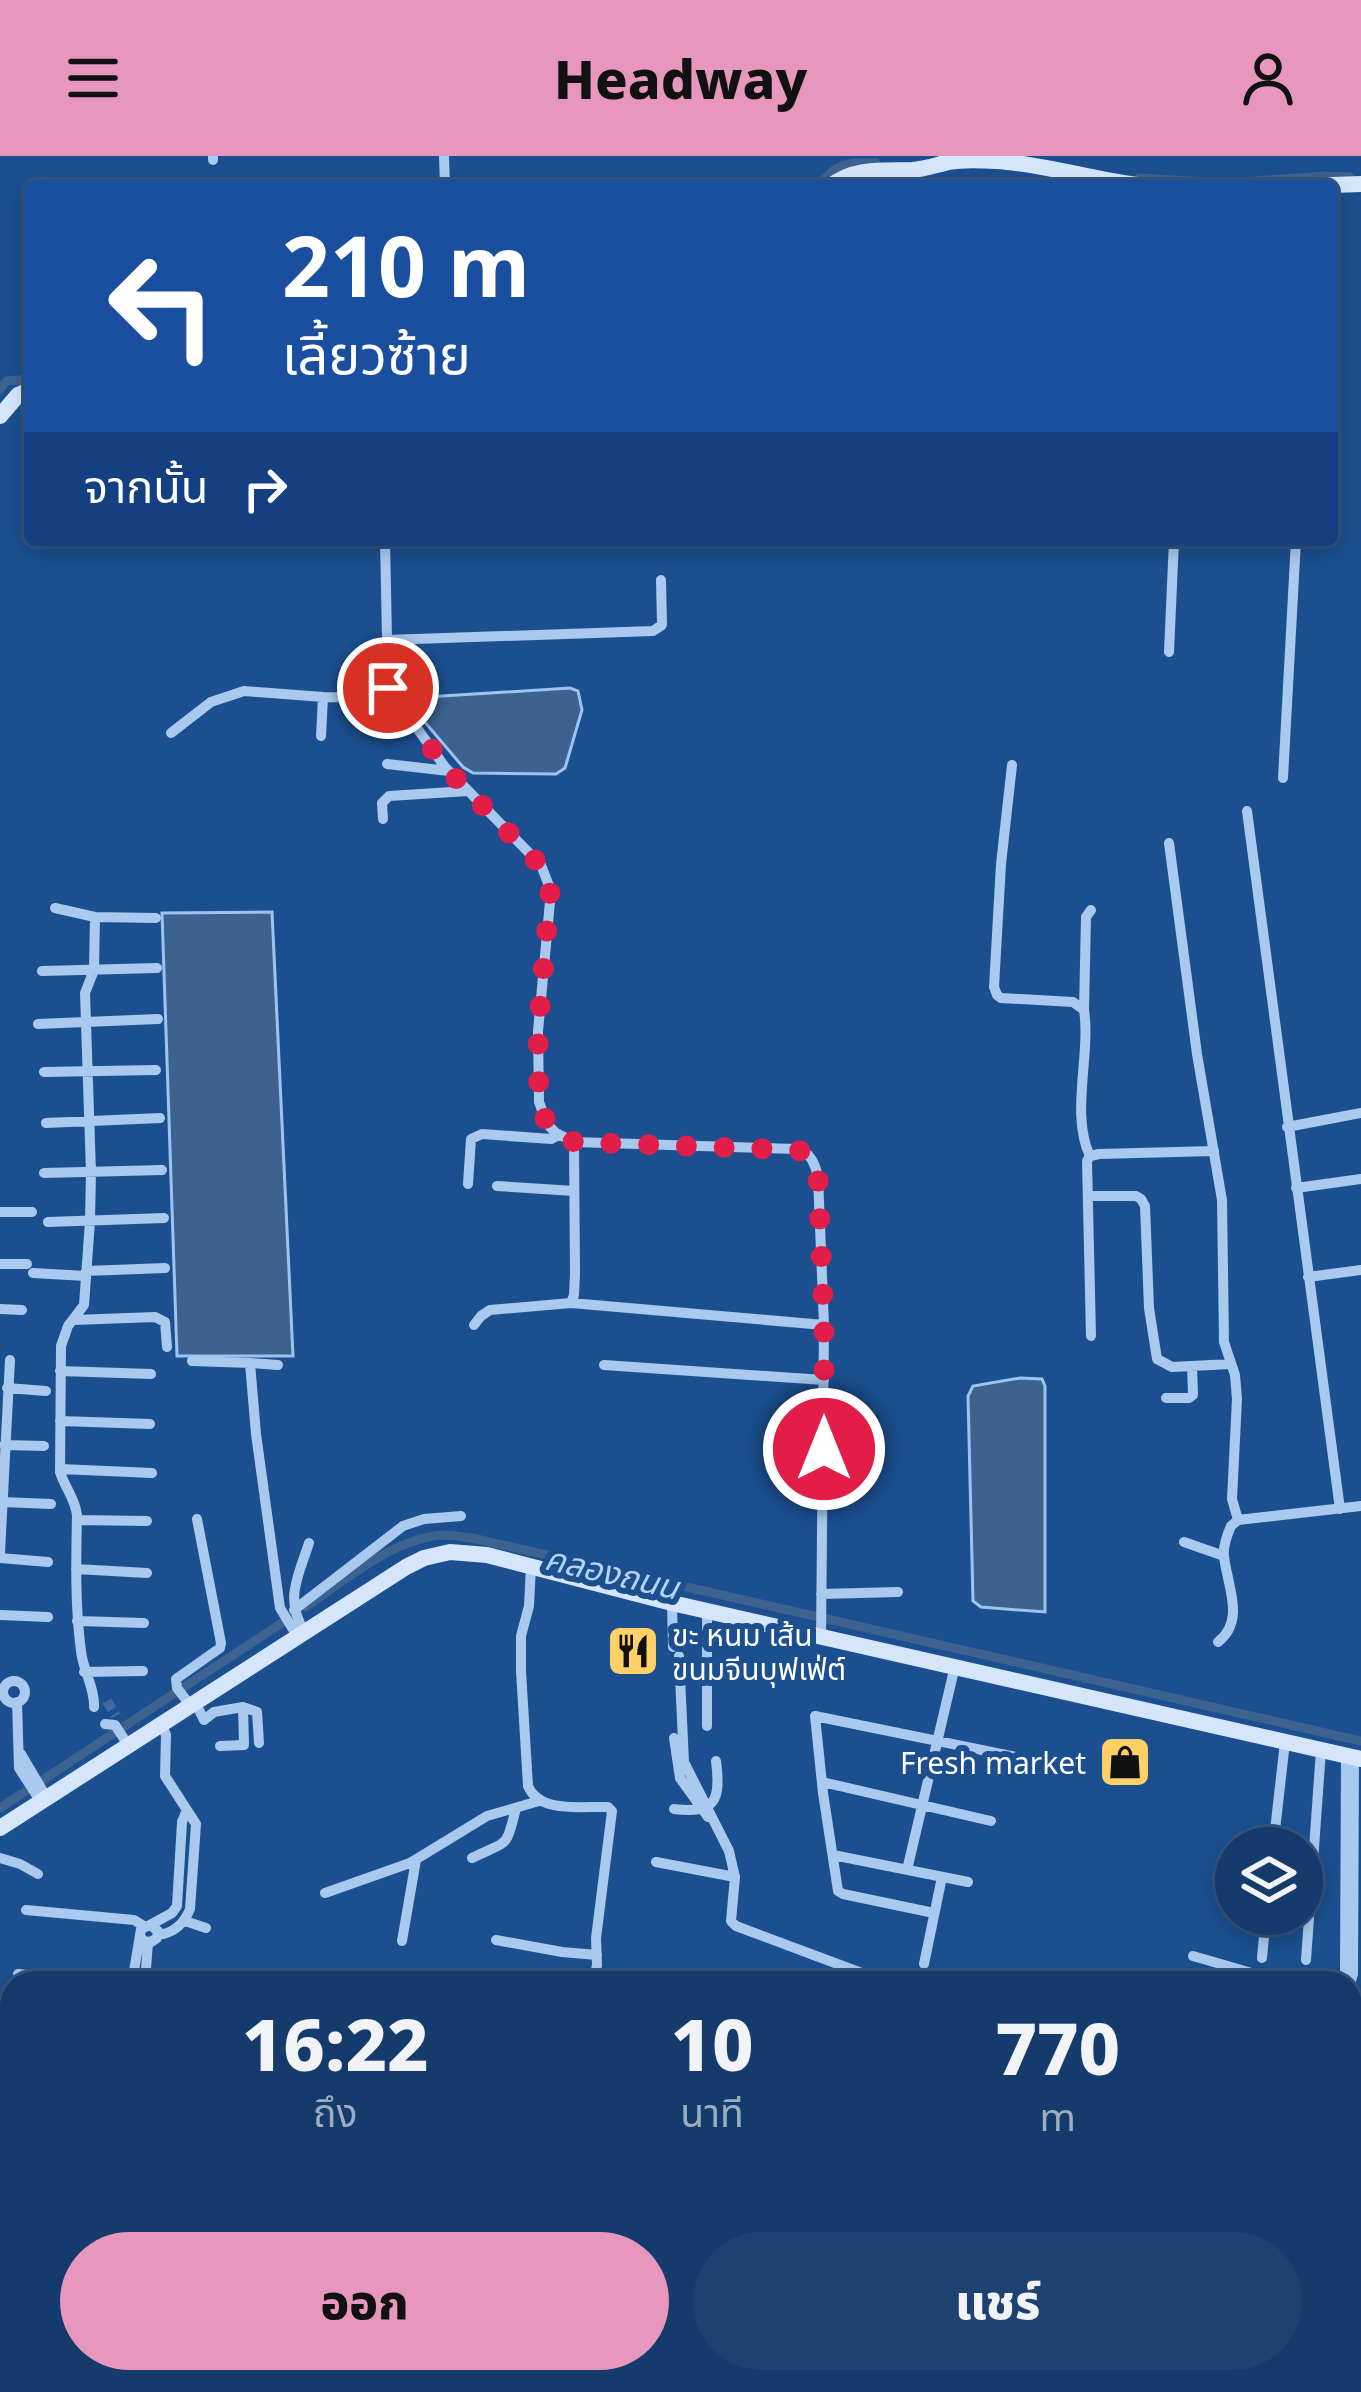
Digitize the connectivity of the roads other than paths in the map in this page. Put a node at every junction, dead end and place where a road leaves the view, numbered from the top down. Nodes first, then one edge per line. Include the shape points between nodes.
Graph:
1 (1052, 178) edge
2 (839, 180) edge
3 (24, 392) edge
4 (0, 416) edge
5 (385, 546) edge
6 (1174, 546) edge
7 (1296, 546) edge
8 (661, 580) dead end
9 (386, 640) junction
10 (1169, 652) dead end
11 (323, 697) junction
12 (393, 698) junction
13 (171, 733) dead end
14 (321, 736) dead end
15 (387, 764) dead end
16 (1012, 765) dead end
17 (448, 770) junction
18 (1283, 778) dead end
19 (468, 791) junction
20 (1247, 811) dead end
21 (382, 819) dead end
22 (1168, 843) dead end
23 (55, 908) dead end
24 (1091, 910) dead end
25 (94, 917) junction
26 (156, 917) dead end
27 (157, 968) dead end
28 (94, 970) junction
29 (42, 971) dead end
30 (1084, 1010) junction
31 (158, 1019) dead end
32 (85, 1022) junction
33 (38, 1024) dead end
34 (156, 1070) dead end
35 (87, 1071) junction
36 (44, 1072) dead end
37 (1361, 1113) edge
38 (160, 1118) dead end
39 (88, 1121) junction
40 (46, 1123) dead end
41 (1287, 1127) junction
42 (560, 1135) junction
43 (574, 1142) junction
44 (1214, 1151) junction
45 (1090, 1156) junction
46 (162, 1170) dead end
47 (91, 1172) junction
48 (44, 1173) dead end
49 (1361, 1179) edge
50 (468, 1184) dead end
51 (497, 1186) dead end
52 (1296, 1188) junction
53 (574, 1191) junction
54 (1088, 1196) junction
55 (0, 1212) edge
56 (32, 1212) dead end
57 (164, 1217) dead end
58 (90, 1221) junction
59 (48, 1222) dead end
60 (0, 1264) edge
61 (164, 1268) dead end
62 (1361, 1270) edge
63 (86, 1274) junction
64 (1308, 1276) junction
65 (571, 1303) junction
66 (0, 1309) edge
67 (22, 1310) dead end
68 (74, 1319) junction
69 (824, 1324) junction
70 (474, 1325) dead end
71 (1091, 1336) dead end
72 (167, 1347) dead end
73 (10, 1360) dead end
74 (192, 1361) dead end
75 (250, 1363) junction
76 (278, 1364) dead end
77 (1230, 1364) junction
78 (604, 1365) dead end
79 (1192, 1366) junction
80 (60, 1371) junction
81 (151, 1374) dead end
82 (824, 1381) junction
83 (7, 1388) junction
84 (46, 1391) dead end
85 (1166, 1397) dead end
86 (60, 1421) junction
87 (150, 1424) dead end
88 (4, 1444) junction
89 (44, 1447) dead end
90 (60, 1469) junction
91 (152, 1472) dead end
92 (2, 1502) edge
93 (51, 1504) dead end
94 (1361, 1506) edge
95 (1340, 1509) junction
96 (461, 1516) dead end
97 (197, 1519) dead end
98 (77, 1520) junction
99 (1238, 1520) junction
100 (147, 1521) dead end
101 (1184, 1542) dead end
102 (309, 1544) dead end
103 (0, 1556) edge
104 (1224, 1556) junction
105 (48, 1562) dead end
106 (531, 1566) junction
107 (76, 1569) junction
108 (147, 1573) dead end
109 (898, 1592) dead end
110 (821, 1599) junction
111 (675, 1604) junction
112 (707, 1611) junction
113 (290, 1614) junction
114 (0, 1615) edge
115 (49, 1618) dead end
116 (77, 1622) junction
117 (144, 1623) dead end
118 (299, 1631) junction
119 (821, 1632) junction
120 (1218, 1642) dead end
121 (955, 1666) junction
122 (143, 1671) dead end
123 (84, 1672) junction
124 (3, 1680) edge
125 (98, 1702) tunnel mouth
126 (190, 1702) junction
127 (243, 1707) junction
128 (113, 1723) tunnel mouth
129 (161, 1723) junction
130 (707, 1726) dead end
131 (938, 1740) junction
132 (126, 1742) junction
133 (1285, 1742) junction
134 (259, 1743) dead end
135 (220, 1746) dead end
136 (1322, 1750) junction
137 (1354, 1758) edge
138 (1026, 1759) dead end
139 (716, 1761) dead end
140 (822, 1782) junction
141 (42, 1796) junction
142 (538, 1802) junction
143 (923, 1805) junction
144 (516, 1808) junction
145 (705, 1808) junction
146 (674, 1809) dead end
147 (188, 1810) junction
148 (991, 1821) dead end
149 (1, 1824) edge
150 (1276, 1827) edge
151 (833, 1855) junction
152 (0, 1858) edge
153 (472, 1858) dead end
154 (416, 1860) junction
155 (656, 1862) dead end
156 (908, 1870) junction
157 (38, 1874) dead end
158 (735, 1877) junction
159 (941, 1877) junction
160 (968, 1882) dead end
161 (325, 1893) dead end
162 (26, 1910) dead end
163 (934, 1913) junction
164 (185, 1921) junction
165 (206, 1928) dead end
166 (148, 1933) junction
167 (1264, 1935) edge
168 (496, 1940) dead end
169 (402, 1941) dead end
170 (597, 1955) junction
171 (1193, 1955) dead end
172 (1262, 1958) dead end
173 (1306, 1960) dead end
174 (924, 1964) dead end
175 (135, 1971) edge
176 (146, 1971) edge
177 (595, 1971) edge
178 (846, 1971) edge
179 (1246, 1971) edge
180 (1347, 1971) edge

1 - 2 street via 1000,161 960,161
3 - 4 street
5 - 9 street
6 - 10 street
7 - 18 street
8 - 9 street via 662,626 653,631
9 - 12 street
11 - 12 street
11 - 13 street via 233,693
11 - 14 street
12 - 17 street
15 - 17 street
16 - 30 street via 994,987 1001,998 1072,1001
17 - 19 street
19 - 21 street via 389,796
19 - 42 street via 549,881 539,1102
20 - 41 street
22 - 44 street
23 - 25 street
24 - 30 street
25 - 26 street
25 - 28 street
27 - 28 street
28 - 29 street
28 - 32 street
30 - 45 street
31 - 32 street
32 - 33 street
32 - 35 street
34 - 35 street
35 - 36 street
35 - 39 street
37 - 41 street
38 - 39 street
39 - 40 street
39 - 47 street
41 - 52 street
42 - 43 street
42 - 50 street via 474,1136
43 - 53 street
43 - 69 street via 804,1151 818,1177
44 - 45 street
44 - 77 street
45 - 54 street
46 - 47 street
47 - 48 street
47 - 58 street
49 - 52 street
51 - 53 street
52 - 64 street
53 - 65 street
54 - 71 street
54 - 79 street via 1141,1198 1157,1359
55 - 56 street
57 - 58 street
58 - 59 street
58 - 63 street
60 - 63 street
61 - 63 street
62 - 64 street
63 - 68 street via 84,1305
64 - 95 street
65 - 69 street
65 - 70 street via 490,1310
66 - 67 street
68 - 72 street via 155,1317 165,1322
68 - 80 street
69 - 82 street
73 - 83 street
74 - 75 street
75 - 76 street
75 - 113 street via 272,1562
77 - 79 street
77 - 99 street
78 - 82 street
79 - 85 street via 1192,1395
80 - 81 street
80 - 86 street
82 - 110 street
83 - 84 street
83 - 88 street
86 - 87 street
86 - 90 street
88 - 89 street
88 - 92 street
90 - 91 street
90 - 98 street
92 - 93 street
92 - 103 street
94 - 95 street
95 - 99 street
96 - 113 street via 404,1526
97 - 126 street via 220,1648 176,1678
98 - 100 street
98 - 107 street
99 - 104 street
101 - 104 street
102 - 113 street
103 - 105 street
104 - 120 street via 1234,1617
106 - 111 street
106 - 118 street via 468,1553 424,1558
106 - 142 street via 521,1671 528,1786
107 - 108 street
107 - 116 street
109 - 110 street
110 - 119 street
111 - 112 street
111 - 145 street via 684,1762
112 - 119 street
112 - 130 street
113 - 118 street
114 - 115 street
116 - 117 street
116 - 123 street
118 - 126 street
119 - 121 street
121 - 131 street
121 - 133 street
122 - 123 street
123 - 125 street
124 - 141 street via 5,1697 17,1702 20,1753
126 - 127 street via 204,1720
126 - 129 street
127 - 134 street via 257,1712
127 - 135 street via 244,1744
128 - 132 street
129 - 132 street
129 - 147 street via 165,1776
131 - 138 street
131 - 140 street via 815,1716
131 - 143 street
132 - 141 street
133 - 136 street
133 - 150 street
136 - 137 street
136 - 173 street
137 - 180 street
139 - 145 street via 718,1790
140 - 143 street
140 - 151 street
141 - 149 street
142 - 144 street
142 - 170 street via 612,1810
143 - 148 street
143 - 156 street
144 - 153 street via 504,1845
144 - 154 street via 487,1816
145 - 146 street
145 - 158 street
147 - 164 street via 196,1824
147 - 166 street via 177,1906
151 - 156 street
151 - 163 street via 843,1894
152 - 157 street
154 - 161 street
154 - 169 street
155 - 158 street
156 - 159 street
158 - 178 street via 736,1926
159 - 160 street
159 - 163 street
162 - 166 street via 134,1920
163 - 174 street
164 - 165 street
164 - 166 street via 169,1934
166 - 175 street
166 - 176 street
167 - 172 street
168 - 170 street
170 - 177 street
171 - 179 street

